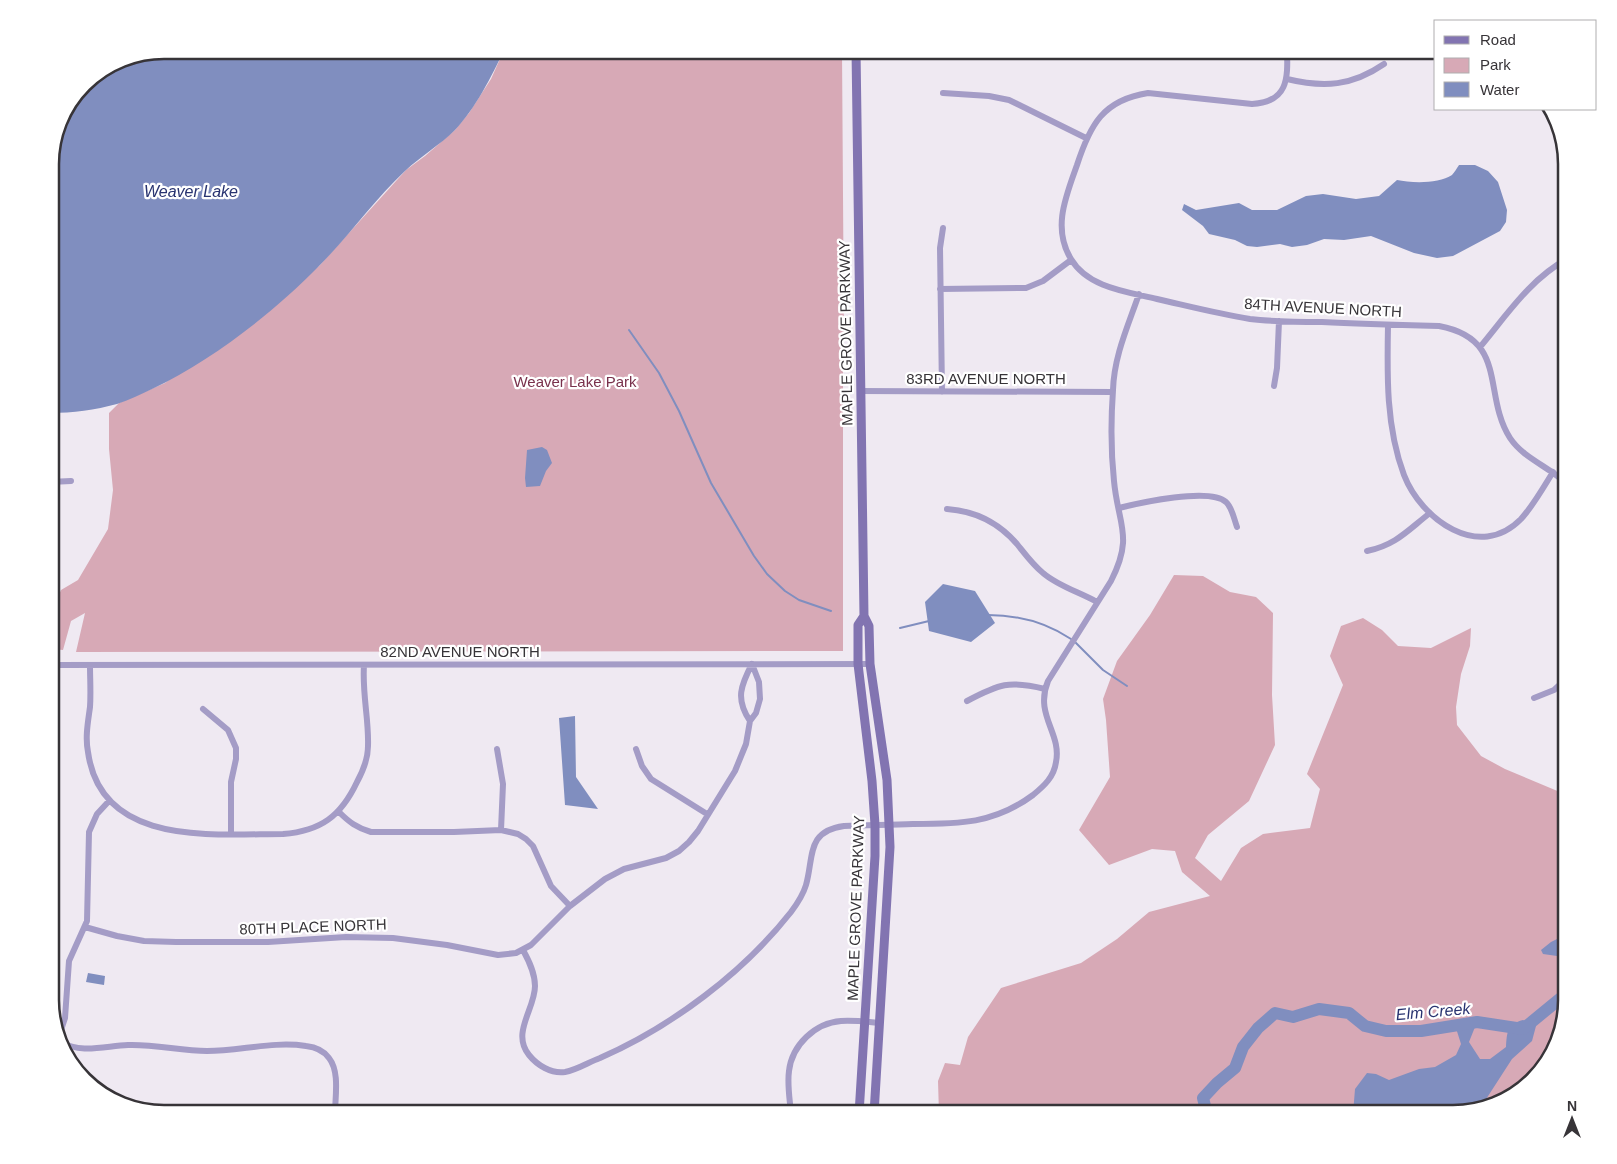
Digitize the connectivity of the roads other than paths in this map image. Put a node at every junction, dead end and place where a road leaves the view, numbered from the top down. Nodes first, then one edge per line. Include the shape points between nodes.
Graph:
1 (856, 59) edge
2 (1287, 59) edge
3 (1384, 64) dead end
4 (1287, 79) junction
5 (943, 93) dead end
6 (1086, 138) junction
7 (943, 228) dead end
8 (1071, 260) junction
9 (1558, 264) edge
10 (940, 289) junction
11 (1138, 294) junction
12 (1279, 321) junction
13 (1388, 325) junction
14 (1480, 347) junction
15 (1274, 386) dead end
16 (860, 391) junction
17 (942, 392) junction
18 (1112, 392) junction
19 (1553, 472) junction
20 (1558, 476) edge
21 (59, 482) edge
22 (71, 482) dead end
23 (1119, 508) junction
24 (947, 509) dead end
25 (1430, 513) junction
26 (1236, 526) dead end
27 (1367, 551) dead end
28 (1097, 602) junction
29 (864, 616) junction
30 (752, 664) junction
31 (858, 664) junction
32 (870, 664) junction
33 (59, 665) edge
34 (90, 665) junction
35 (364, 665) junction
36 (1558, 686) edge
37 (1045, 688) junction
38 (1534, 698) dead end
39 (967, 701) dead end
40 (203, 709) dead end
41 (750, 721) junction
42 (497, 749) dead end
43 (636, 749) dead end
44 (109, 801) junction
45 (339, 812) junction
46 (707, 814) junction
47 (875, 825) junction
48 (890, 825) junction
49 (501, 830) junction
50 (231, 834) junction
51 (570, 906) junction
52 (85, 927) junction
53 (523, 950) junction
54 (865, 1022) junction
55 (880, 1023) junction
56 (62, 1027) edge
57 (70, 1046) edge
58 (335, 1105) edge
59 (791, 1105) edge
60 (860, 1105) edge
61 (875, 1105) edge

1 - 16 main road, MAPLE GROVE PARKWAY
2 - 4 street
3 - 4 street via 1355,80 1338,84 1320,85
4 - 6 street via 1277,95 1262,104 1148,93 1134,95 1100,116
5 - 6 street via 1009,100
6 - 8 street via 1062,213 1062,238
7 - 10 street
8 - 10 street via 1043,281 1026,288
8 - 11 street, 84TH AVENUE NORTH via 1079,270 1101,284
9 - 14 street via 1540,277
10 - 17 street
11 - 12 street, 84TH AVENUE NORTH via 1235,316
11 - 18 street via 1118,353
12 - 13 street, 84TH AVENUE NORTH
12 - 15 street via 1278,368
13 - 14 street, 84TH AVENUE NORTH via 1450,328 1461,332
13 - 25 street via 1387,390 1397,449 1411,489
14 - 19 street via 1487,358 1501,416 1511,438 1519,449
16 - 17 street, 83RD AVENUE NORTH
16 - 29 main road, MAPLE GROVE PARKWAY
17 - 18 street, 83RD AVENUE NORTH
18 - 23 street via 1114,478
19 - 20 street
19 - 25 street via 1520,520 1498,534 1476,536 1457,533
21 - 22 street
23 - 26 street via 1161,498 1219,497 1229,506
23 - 28 street via 1124,532 1122,553 1118,568
24 - 28 street via 969,512 992,522 1005,531 1043,574
25 - 27 street via 1393,542
28 - 37 street
29 - 31 main road, MAPLE GROVE PARKWAY via 858,625
29 - 32 main road, MAPLE GROVE PARKWAY via 869,626
30 - 31 street, 82ND AVENUE NORTH
30 - 35 street, 82ND AVENUE NORTH
30 - 41 street via 759,682 760,699
30 - 41 street via 743,681 741,696
31 - 32 street, 82ND AVENUE NORTH
31 - 47 main road, MAPLE GROVE PARKWAY
32 - 48 main road, MAPLE GROVE PARKWAY via 883,742
33 - 34 street, 82ND AVENUE NORTH
34 - 35 street, 82ND AVENUE NORTH
34 - 44 street via 88,754 97,782
35 - 45 street via 368,732 366,763 354,791
36 - 38 street
37 - 39 street via 1006,684
37 - 48 street via 1045,711 1057,760 1048,781 1040,790 1008,810 970,822
40 - 50 street via 228,730 236,748
41 - 46 street via 741,758
42 - 49 street via 503,784
43 - 46 street via 651,779
44 - 50 street via 128,816 146,824 188,834
44 - 52 street via 97,814 89,832
45 - 49 street via 352,824 370,832
45 - 50 street via 298,833
46 - 51 street via 698,831 679,851 613,874
47 - 48 street
47 - 53 street via 837,826 820,836 812,847 806,886 800,900 766,941 708,993 653,1031 565,1072 553,1071 534,1061 524,1044 523,1029 535,986
47 - 54 main road, MAPLE GROVE PARKWAY
48 - 55 main road, MAPLE GROVE PARKWAY
49 - 51 street via 518,834 533,846 551,886
51 - 53 street
52 - 53 street, 80TH PLACE NORTH via 117,936 160,942 268,942 365,936 422,940 498,955
52 - 56 street via 68,961
54 - 55 street
54 - 59 street via 828,1023 816,1029 798,1046 789,1069
54 - 60 main road, MAPLE GROVE PARKWAY
55 - 61 main road, MAPLE GROVE PARKWAY
57 - 58 street via 84,1049 141,1045 205,1052 304,1045 320,1051 330,1060 335,1076

